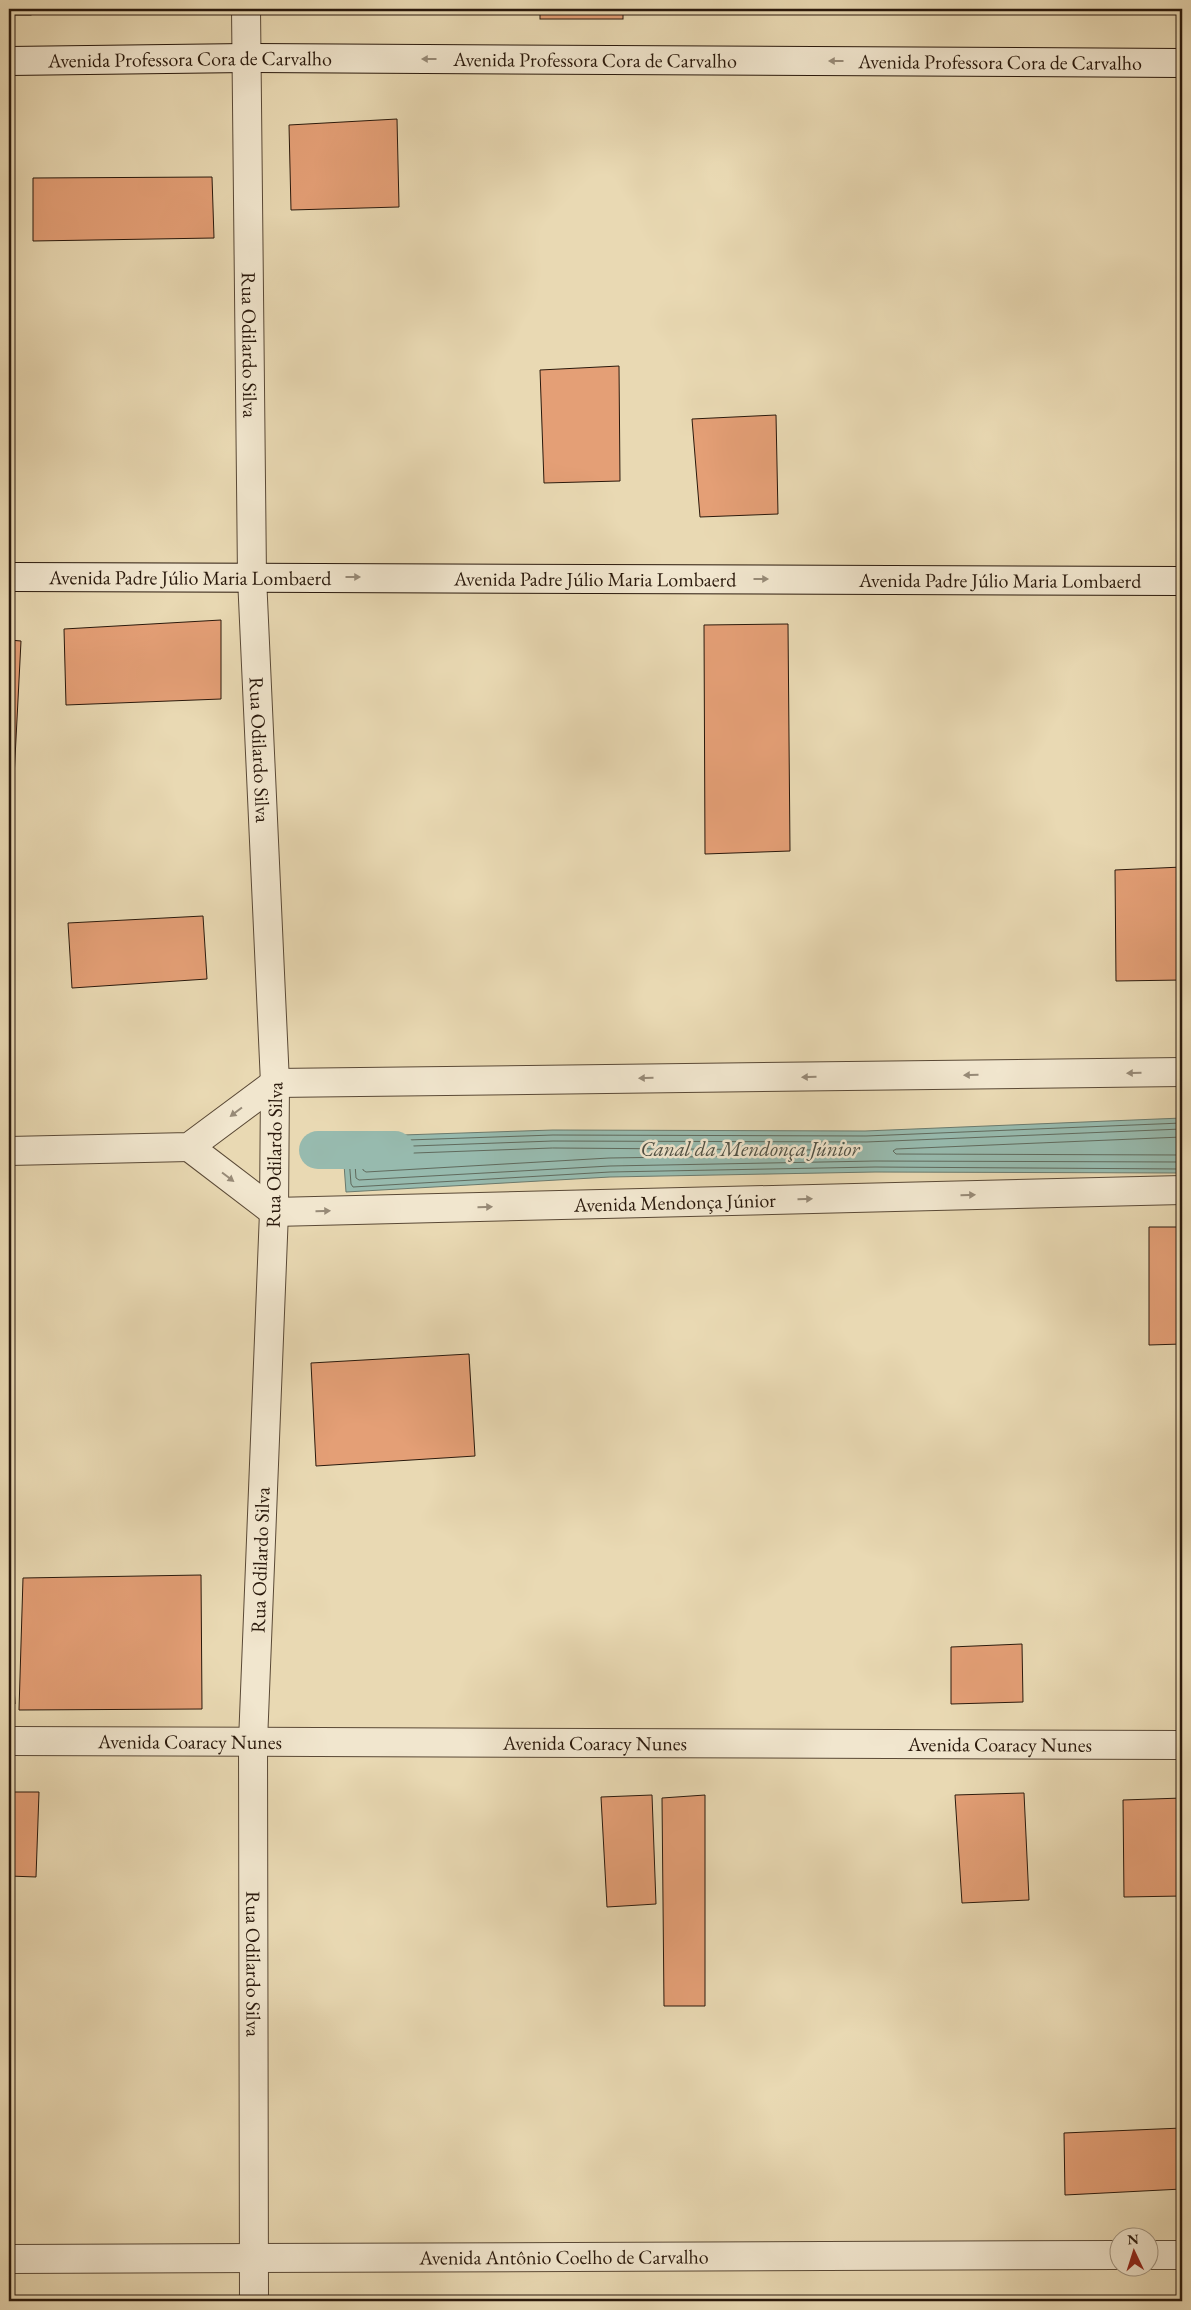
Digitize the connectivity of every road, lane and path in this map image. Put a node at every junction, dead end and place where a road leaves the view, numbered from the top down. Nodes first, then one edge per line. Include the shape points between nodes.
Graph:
1 (246, 9) edge
2 (246, 58) junction
3 (9, 60) edge
4 (1182, 63) edge
5 (252, 577) junction
6 (9, 578) edge
7 (1182, 581) edge
8 (1182, 1072) edge
9 (275, 1083) junction
10 (189, 1147) junction
11 (9, 1151) edge
12 (1182, 1190) edge
13 (274, 1212) junction
14 (9, 1741) edge
15 (253, 1742) junction
16 (1182, 1746) edge
17 (1108, 2255) edge
18 (1158, 2255) edge
19 (1182, 2255) edge
20 (254, 2258) junction
21 (9, 2259) edge
22 (254, 2301) edge

1 - 2 street, Rua Odilardo Silva
2 - 3 street, Avenida Professora Cora de Carvalho
4 -> 2 street, Avenida Professora Cora de Carvalho
2 - 5 street, Rua Odilardo Silva
5 - 6 street, Avenida Padre Júlio Maria Lombaerd
5 -> 7 street, Avenida Padre Júlio Maria Lombaerd
5 - 9 street, Rua Odilardo Silva
8 -> 9 street
9 -> 10 street
9 - 13 street, Rua Odilardo Silva
10 - 11 street
10 -> 13 street
13 -> 12 street, Avenida Mendonça Júnior
13 - 15 street, Rua Odilardo Silva
14 - 15 street, Avenida Coaracy Nunes
15 - 16 street, Avenida Coaracy Nunes
15 - 20 street, Rua Odilardo Silva
17 - 20 street, Avenida Antônio Coelho de Carvalho
18 - 19 street
20 - 21 street, Avenida Antônio Coelho de Carvalho
20 - 22 street, Rua Odilardo Silva

